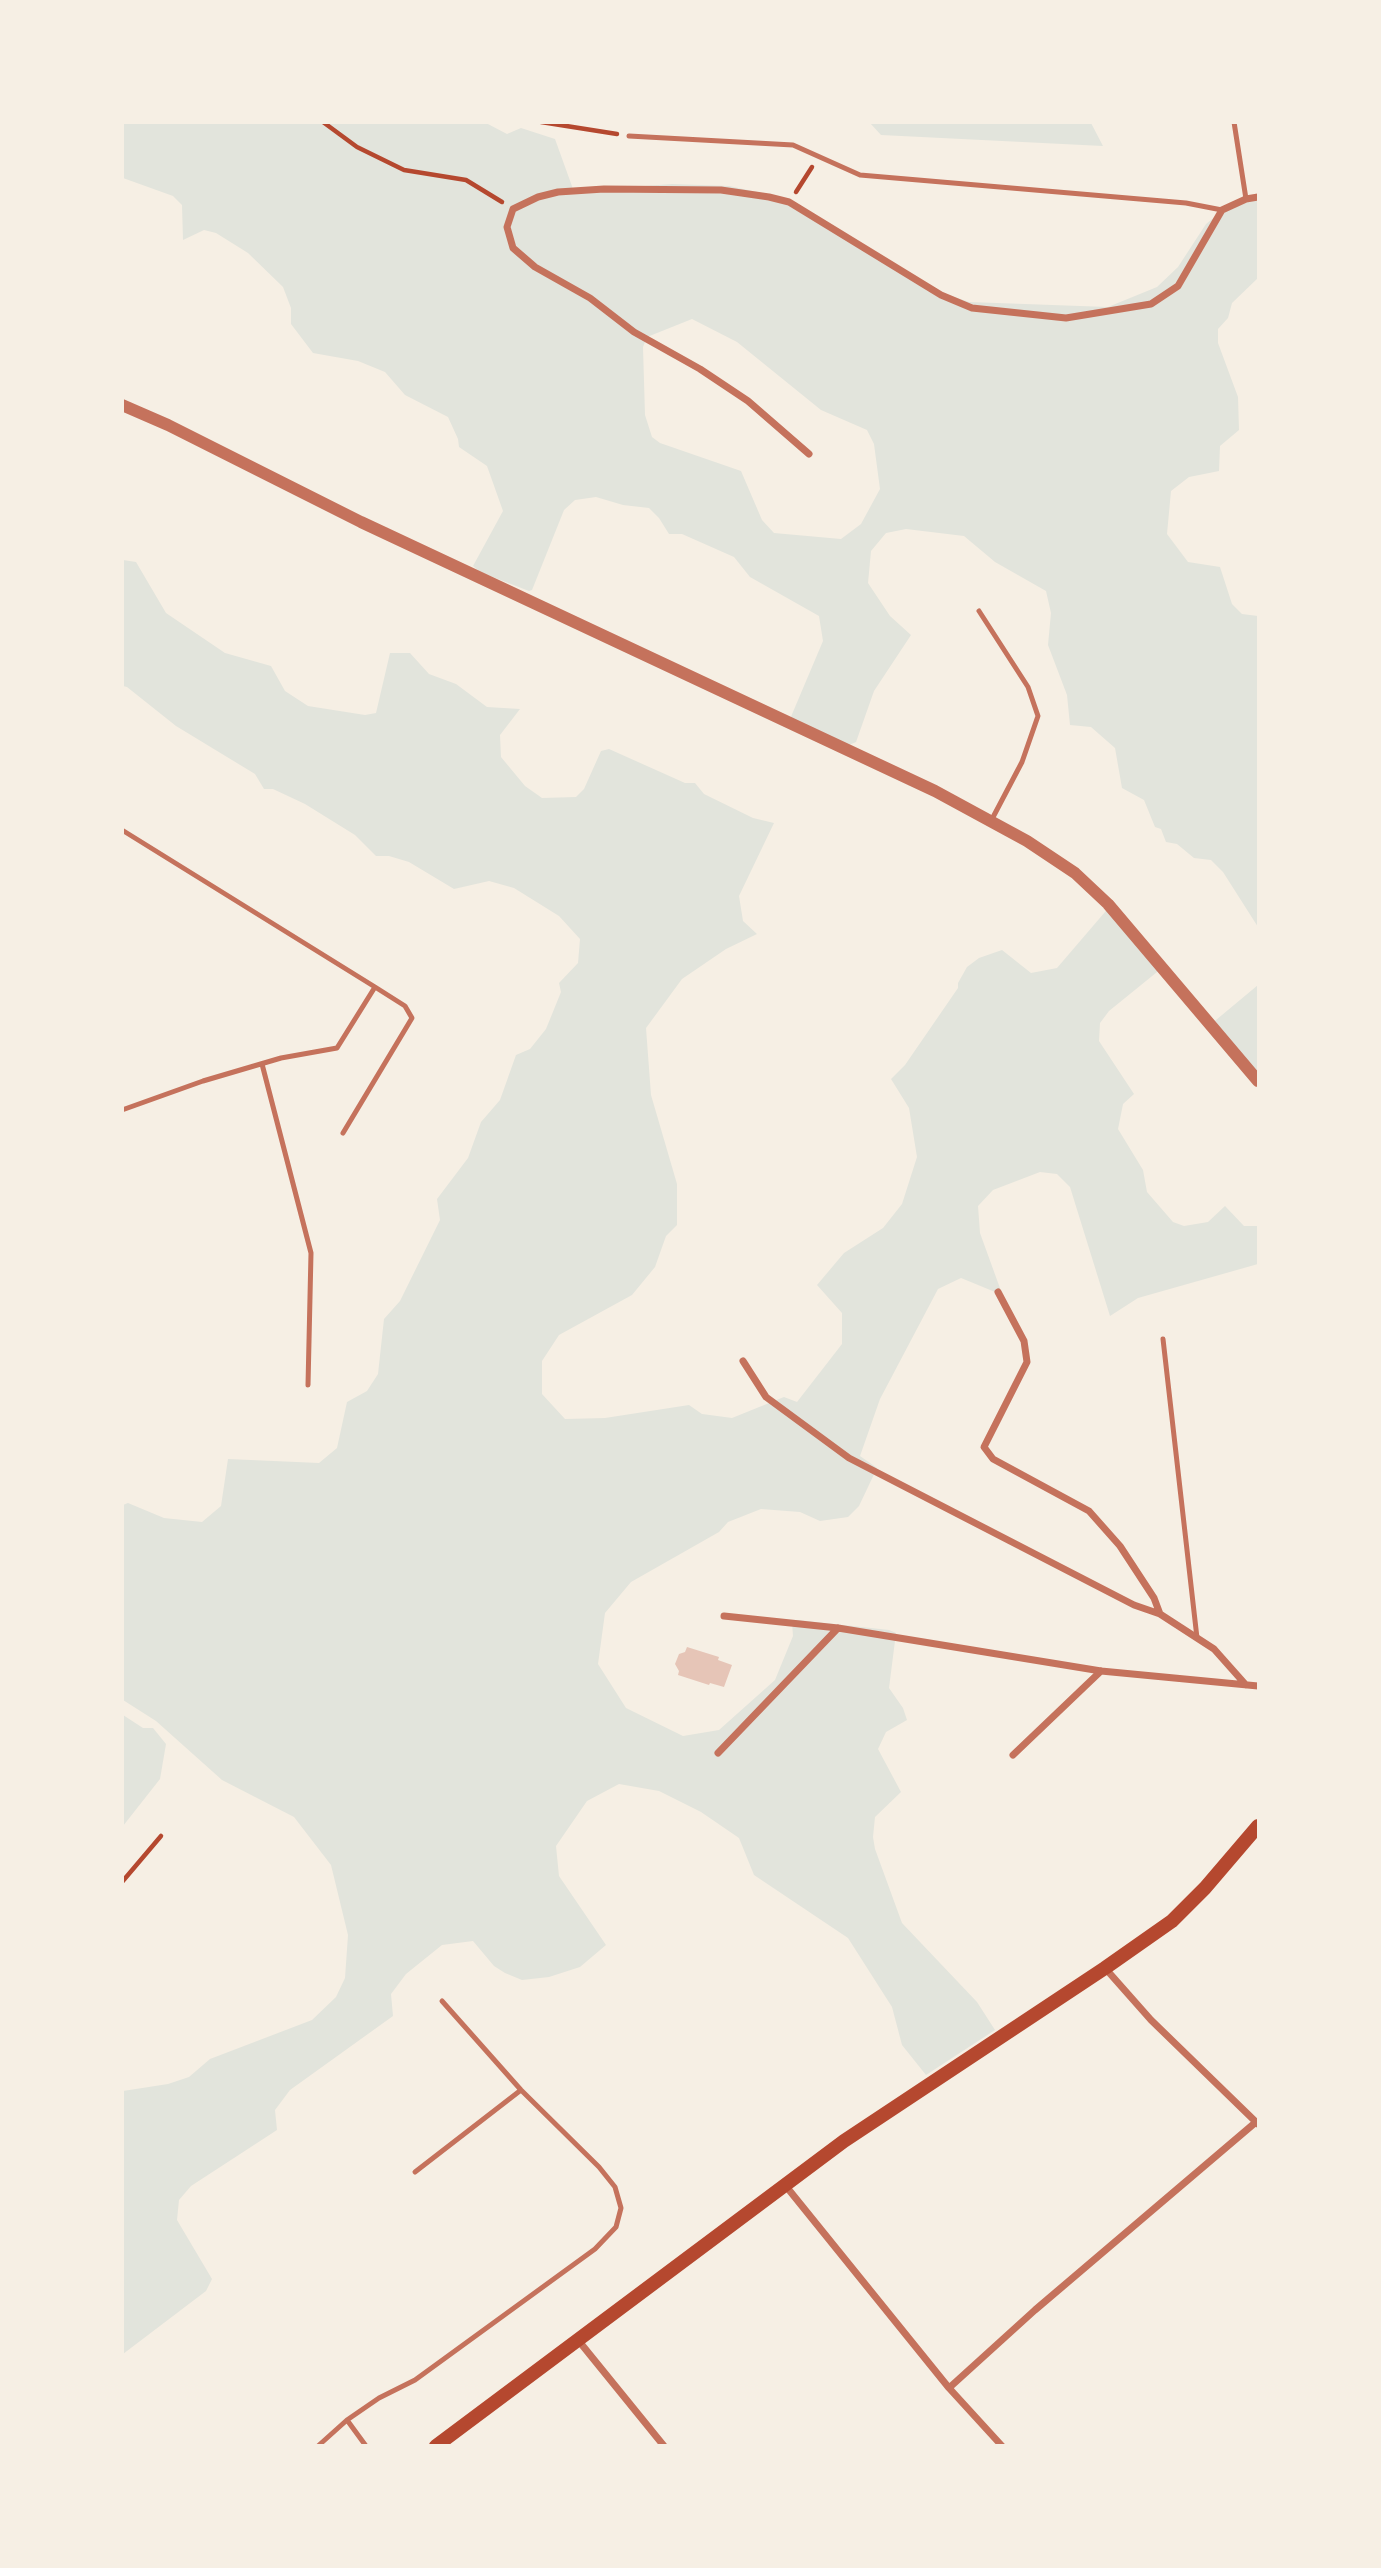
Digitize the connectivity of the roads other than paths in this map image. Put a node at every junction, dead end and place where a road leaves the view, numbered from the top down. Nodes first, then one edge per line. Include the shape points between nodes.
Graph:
1 (1234, 122) edge
2 (629, 136) road end
3 (1258, 197) edge
4 (1247, 199) junction
5 (1222, 210) junction
6 (122, 405) edge
7 (809, 454) dead end
8 (979, 611) dead end
9 (991, 821) junction
10 (122, 830) edge
11 (375, 987) junction
12 (262, 1064) junction
13 (1258, 1081) edge
14 (122, 1110) edge
15 (343, 1133) dead end
16 (998, 1292) dead end
17 (1163, 1339) dead end
18 (743, 1361) dead end
19 (308, 1385) dead end
20 (1160, 1614) junction
21 (724, 1616) dead end
22 (838, 1628) junction
23 (1197, 1638) junction
24 (1101, 1671) junction
25 (1246, 1685) junction
26 (1258, 1686) edge
27 (718, 1753) dead end
28 (1013, 1755) dead end
29 (1258, 1826) edge
30 (1105, 1968) junction
31 (442, 2001) dead end
32 (521, 2090) junction
33 (1257, 2123) edge
34 (415, 2172) dead end
35 (785, 2185) junction
36 (577, 2340) junction
37 (950, 2388) junction
38 (347, 2420) junction
39 (318, 2445) edge
40 (366, 2445) edge
41 (436, 2445) edge
42 (664, 2445) edge
43 (1002, 2445) edge

1 - 4 lane
2 - 5 lane via 793,145 860,175 1186,203
3 - 4 street
4 - 5 street
5 - 7 street via 1178,286 1151,304 1066,317 972,308 941,295 789,202 769,197 722,190 604,189 558,192 513,209 507,227 513,248 535,267 748,401
6 - 9 street
8 - 9 lane via 1028,687 1038,716 1022,762
9 - 13 street via 1075,873 1108,904
10 - 11 lane
11 - 12 lane via 337,1048
11 - 15 lane via 405,1006 412,1018
12 - 14 lane
12 - 19 lane via 311,1253
16 - 20 street via 1024,1341 1027,1362 984,1447 993,1459 1088,1511 1120,1546
17 - 23 lane
18 - 20 street via 766,1397 849,1458 1134,1605
20 - 23 street
21 - 22 street
22 - 24 street
22 - 27 street
23 - 25 street via 1214,1649
24 - 25 street
24 - 28 street
25 - 26 street
29 - 30 main road via 1172,1921
30 - 33 street via 1151,2020
30 - 35 main road
31 - 32 lane
32 - 34 lane
32 - 38 lane via 615,2187 621,2208 616,2227 595,2249 415,2380
33 - 37 street via 1035,2310
35 - 36 main road
35 - 37 street
36 - 41 main road
36 - 42 street
37 - 43 street
38 - 39 lane
38 - 40 lane

